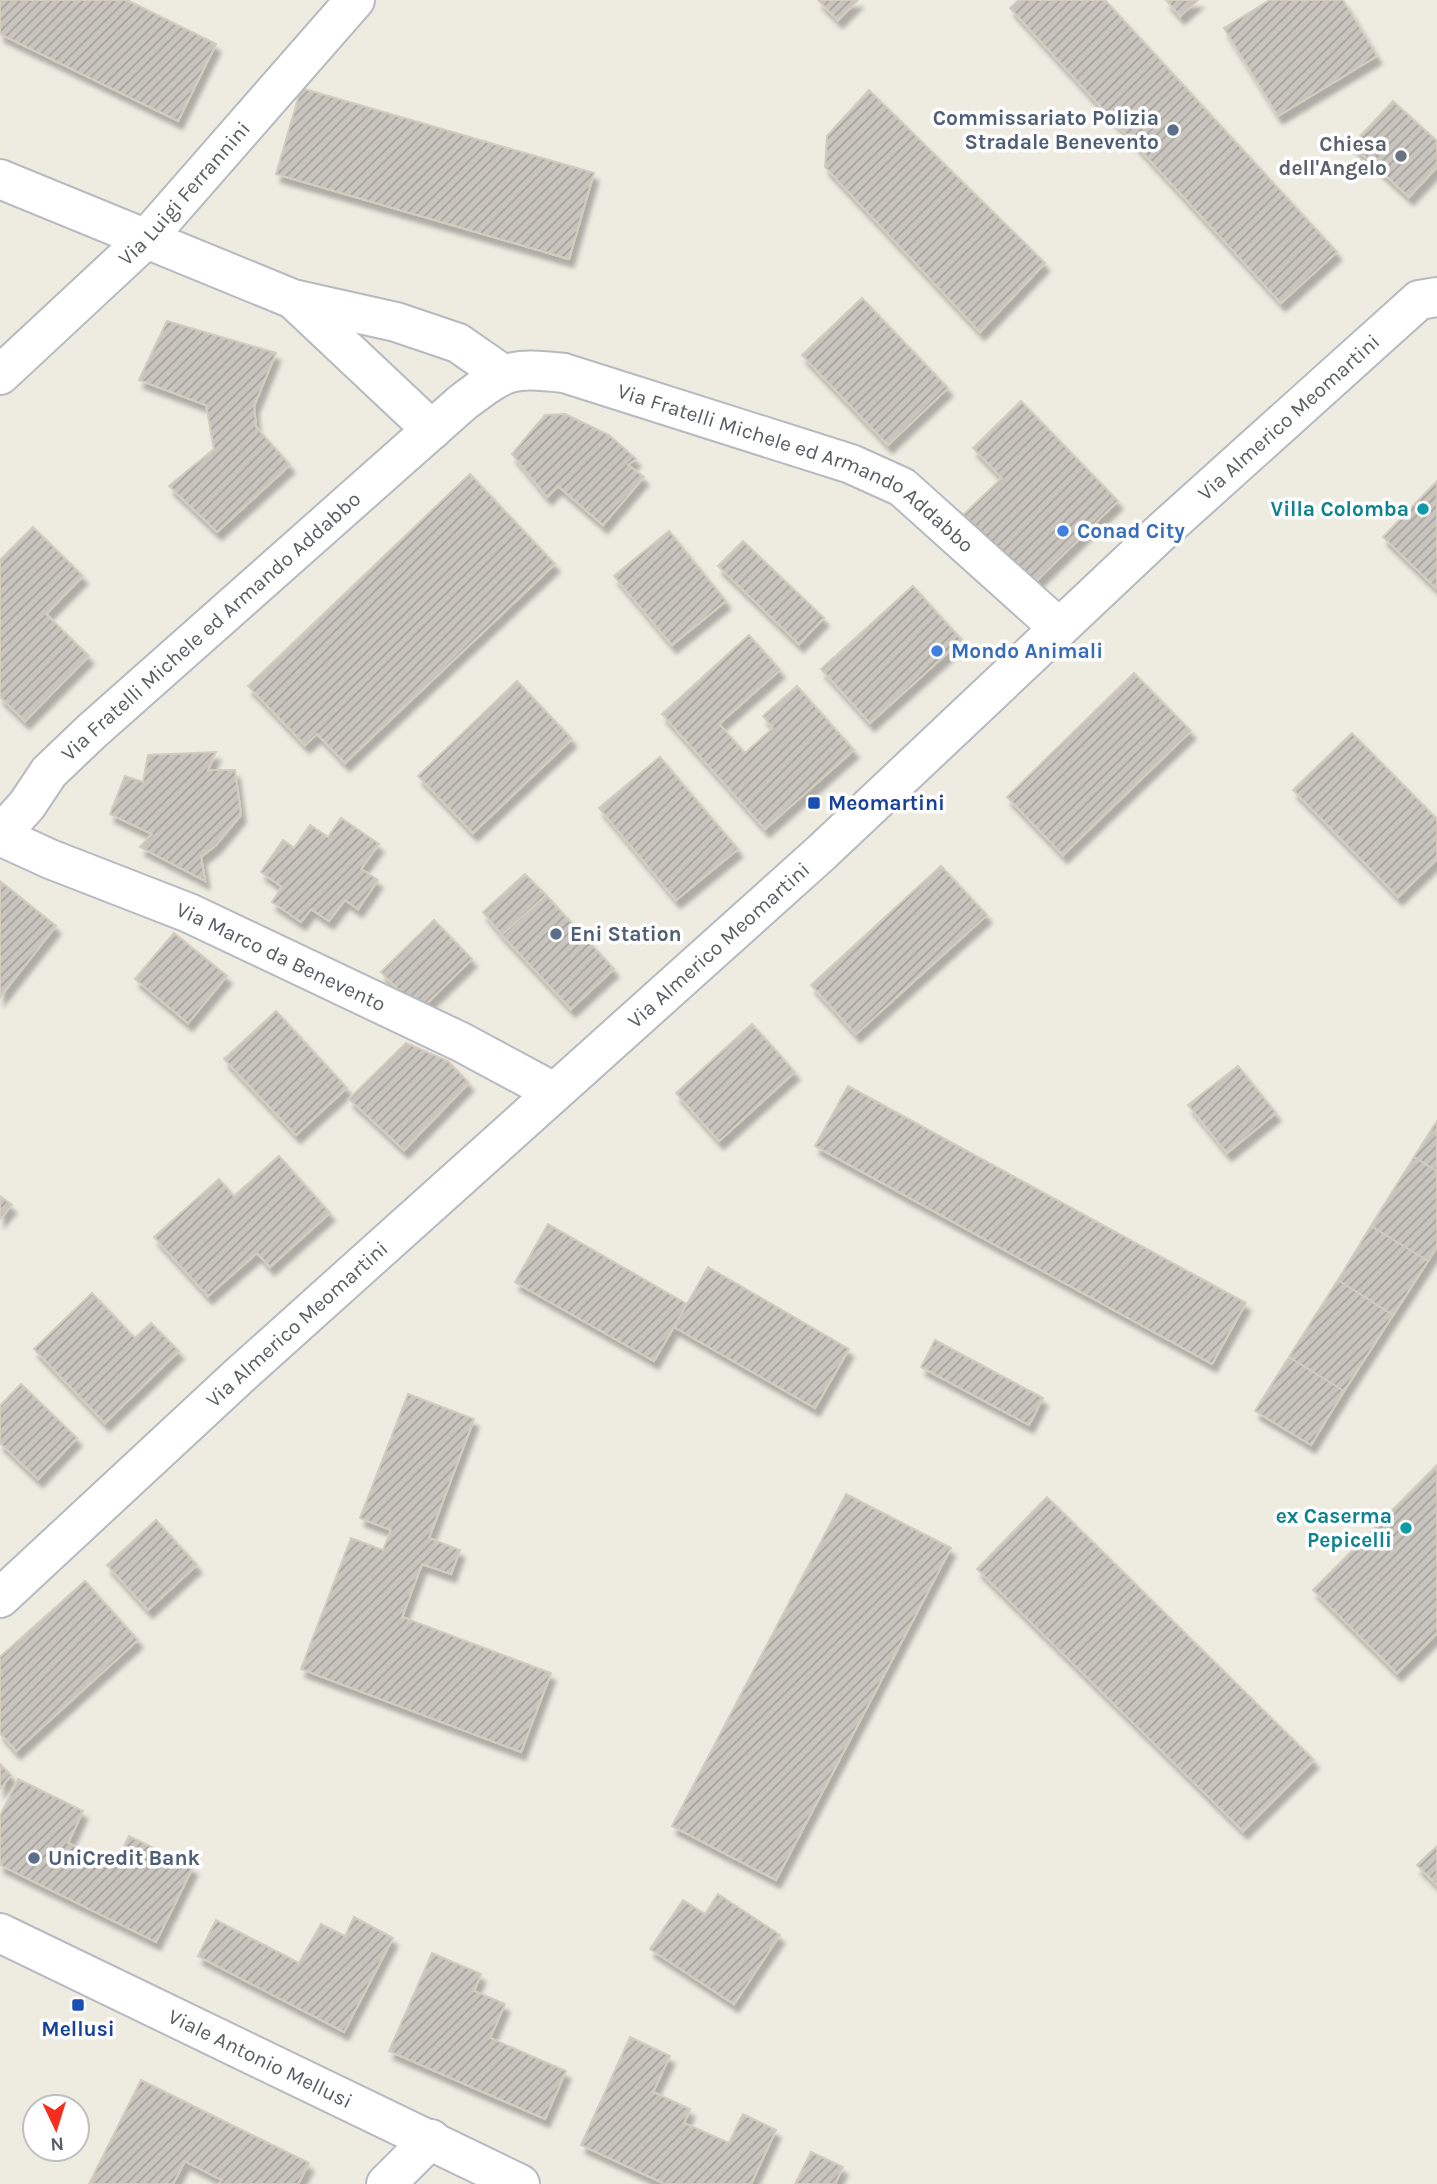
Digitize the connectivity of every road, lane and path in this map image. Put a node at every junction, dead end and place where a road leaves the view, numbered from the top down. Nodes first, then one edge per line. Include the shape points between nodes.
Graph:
1 (355, 0) edge
2 (0, 179) edge
3 (145, 240) junction
4 (1431, 293) edge
5 (293, 299) junction
6 (501, 373) junction
7 (0, 375) edge
8 (432, 430) junction
9 (1059, 628) junction
10 (0, 836) edge
11 (554, 1092) junction
12 (0, 1598) edge
13 (0, 1933) edge
14 (431, 2139) junction
15 (386, 2184) edge
16 (520, 2184) edge

1 - 3 street, Via Luigi Ferrannini
2 - 3 street
3 - 5 street
3 - 7 street, Via Luigi Ferrannini
4 - 9 street, Via Almerico Meomartini via 1157,535
5 - 6 street via 396,322 458,343
5 - 8 street
6 - 8 street, Via Fratelli Michele ed Armando Addabbo
6 - 9 street, Via Fratelli Michele ed Armando Addabbo via 564,373 851,464 902,486
8 - 10 street, Via Fratelli Michele ed Armando Addabbo via 92,731 49,772
9 - 11 street, Via Almerico Meomartini via 821,853
10 - 11 street, Via Marco da Benevento via 189,913 461,1042
11 - 12 street, Via Almerico Meomartini
13 - 14 street, Viale Antonio Mellusi
14 - 15 street
14 - 16 street, Viale Antonio Mellusi

